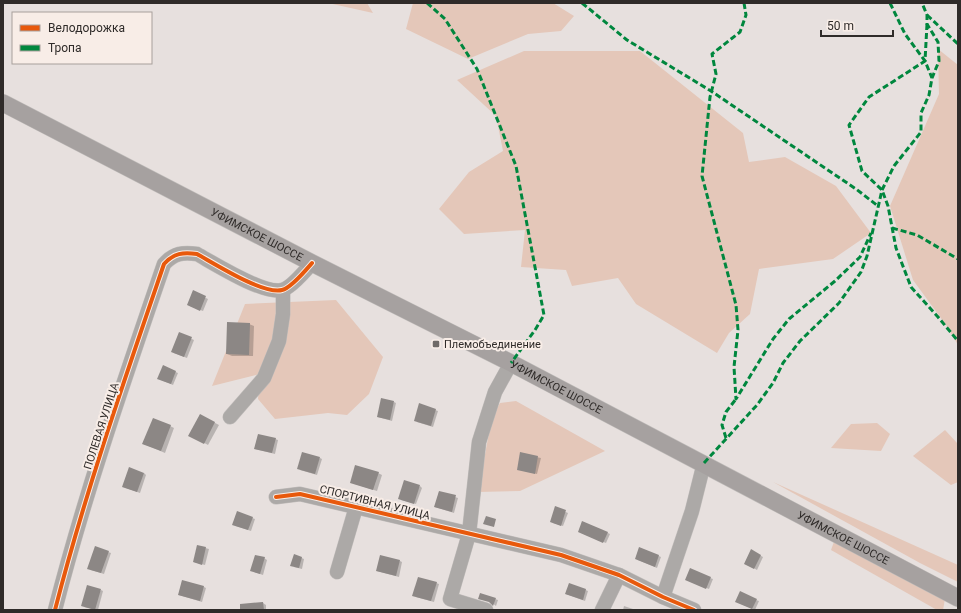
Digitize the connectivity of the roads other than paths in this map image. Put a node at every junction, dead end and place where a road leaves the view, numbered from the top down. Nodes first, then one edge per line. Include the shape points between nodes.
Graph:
1 (3, 103) edge
2 (312, 263) junction
3 (283, 290) junction
4 (511, 363) junction
5 (230, 417) dead end
6 (704, 464) junction
7 (276, 497) dead end
8 (356, 507) junction
9 (469, 534) junction
10 (337, 572) dead end
11 (619, 575) junction
12 (663, 597) junction
13 (958, 598) edge
14 (55, 610) edge
15 (486, 610) edge
16 (602, 610) edge
17 (694, 610) edge

1 - 2 main road, УФИМСКОЕ ШОССЕ
2 - 3 street via 296,281
2 - 4 main road, УФИМСКОЕ ШОССЕ
3 - 5 street via 279,341 264,378
3 - 14 street, ПОЛЕВАЯ УЛИЦА via 268,290 254,285 197,254 177,254 164,264 112,417
4 - 6 main road, УФИМСКОЕ ШОССЕ
4 - 9 street via 495,392 479,442
6 - 12 street via 692,512
6 - 13 main road, УФИМСКОЕ ШОССЕ
7 - 8 street, СПОРТИВНАЯ УЛИЦА via 300,494
8 - 9 street, СПОРТИВНАЯ УЛИЦА
8 - 10 street
9 - 11 street, СПОРТИВНАЯ УЛИЦА via 561,555
9 - 15 street via 450,599
11 - 12 street, СПОРТИВНАЯ УЛИЦА
11 - 16 street
12 - 17 street, СПОРТИВНАЯ УЛИЦА

